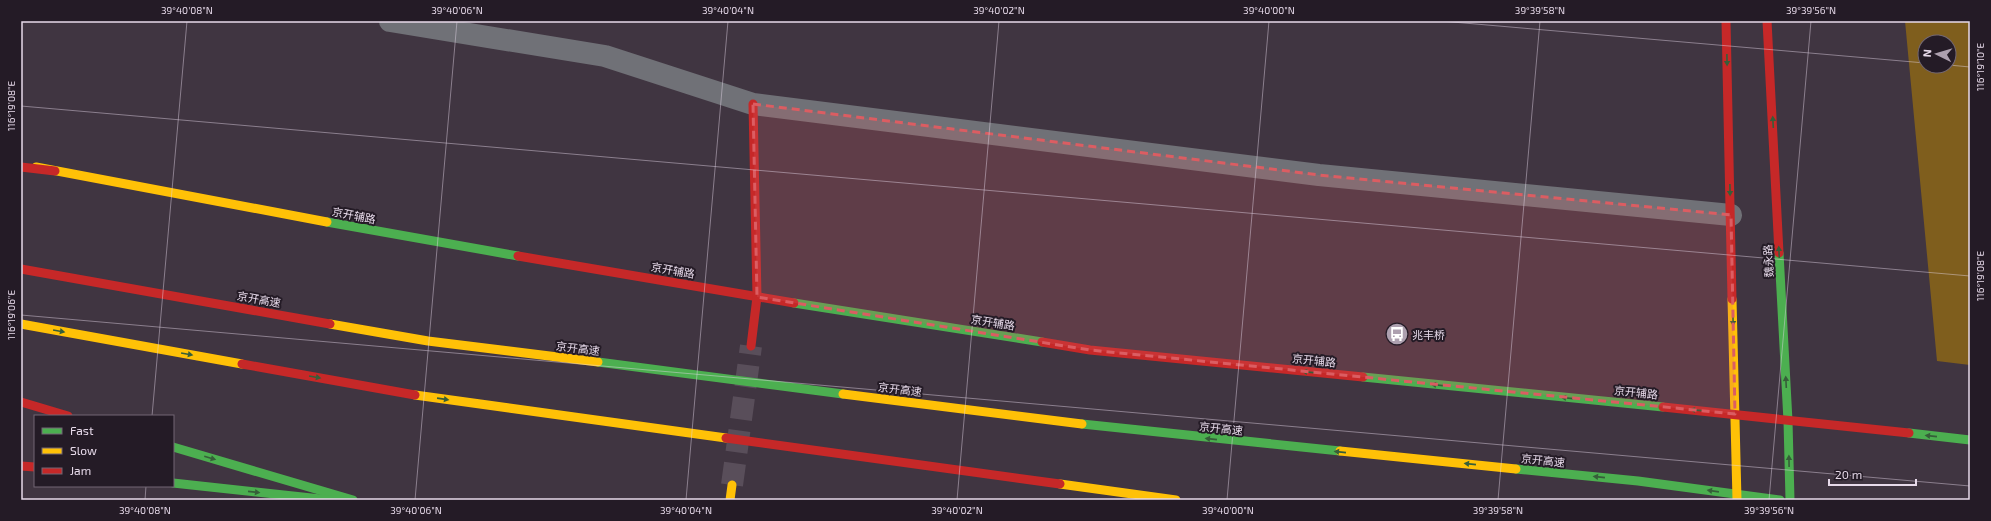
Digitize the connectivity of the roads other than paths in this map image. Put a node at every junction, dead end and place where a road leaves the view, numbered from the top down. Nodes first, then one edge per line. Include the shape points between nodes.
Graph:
1 (390, 21) edge
2 (1726, 21) edge
3 (1767, 21) edge
4 (753, 104) junction
5 (21, 163) edge
6 (21, 167) edge
7 (55, 171) junction
8 (1731, 215) junction
9 (21, 269) edge
10 (757, 297) junction
11 (21, 324) edge
12 (751, 346) tunnel mouth
13 (21, 402) edge
14 (1735, 414) junction
15 (65, 415) edge
16 (1788, 421) junction
17 (1970, 440) edge
18 (174, 447) edge
19 (21, 466) edge
20 (34, 467) edge
21 (174, 483) edge
22 (732, 485) tunnel mouth
23 (330, 500) edge
24 (353, 500) edge
25 (730, 500) edge
26 (1176, 500) edge
27 (1737, 500) edge
28 (1780, 500) edge
29 (1790, 500) edge

1 - 4 street via 605,56
2 -> 8 main road
16 -> 3 main road, 魏永路
4 - 8 street via 1319,175
4 - 10 main road
5 - 7 main road, 京开辅路
6 - 7 main road
7 - 10 main road, 京开辅路 via 453,245
8 -> 14 main road
28 -> 9 main road, 京开高速 via 1638,481 1147,432 428,342
10 - 12 main road
14 -> 10 main road, 京开辅路 via 1090,350
11 -> 26 main road via 419,396
13 - 15 main road
14 - 16 main road, 京开辅路
14 - 27 main road
17 -> 16 main road, 京开辅路
29 -> 16 main road, 魏永路
18 -> 24 main road
19 - 20 main road
21 -> 23 main road
22 - 25 main road

